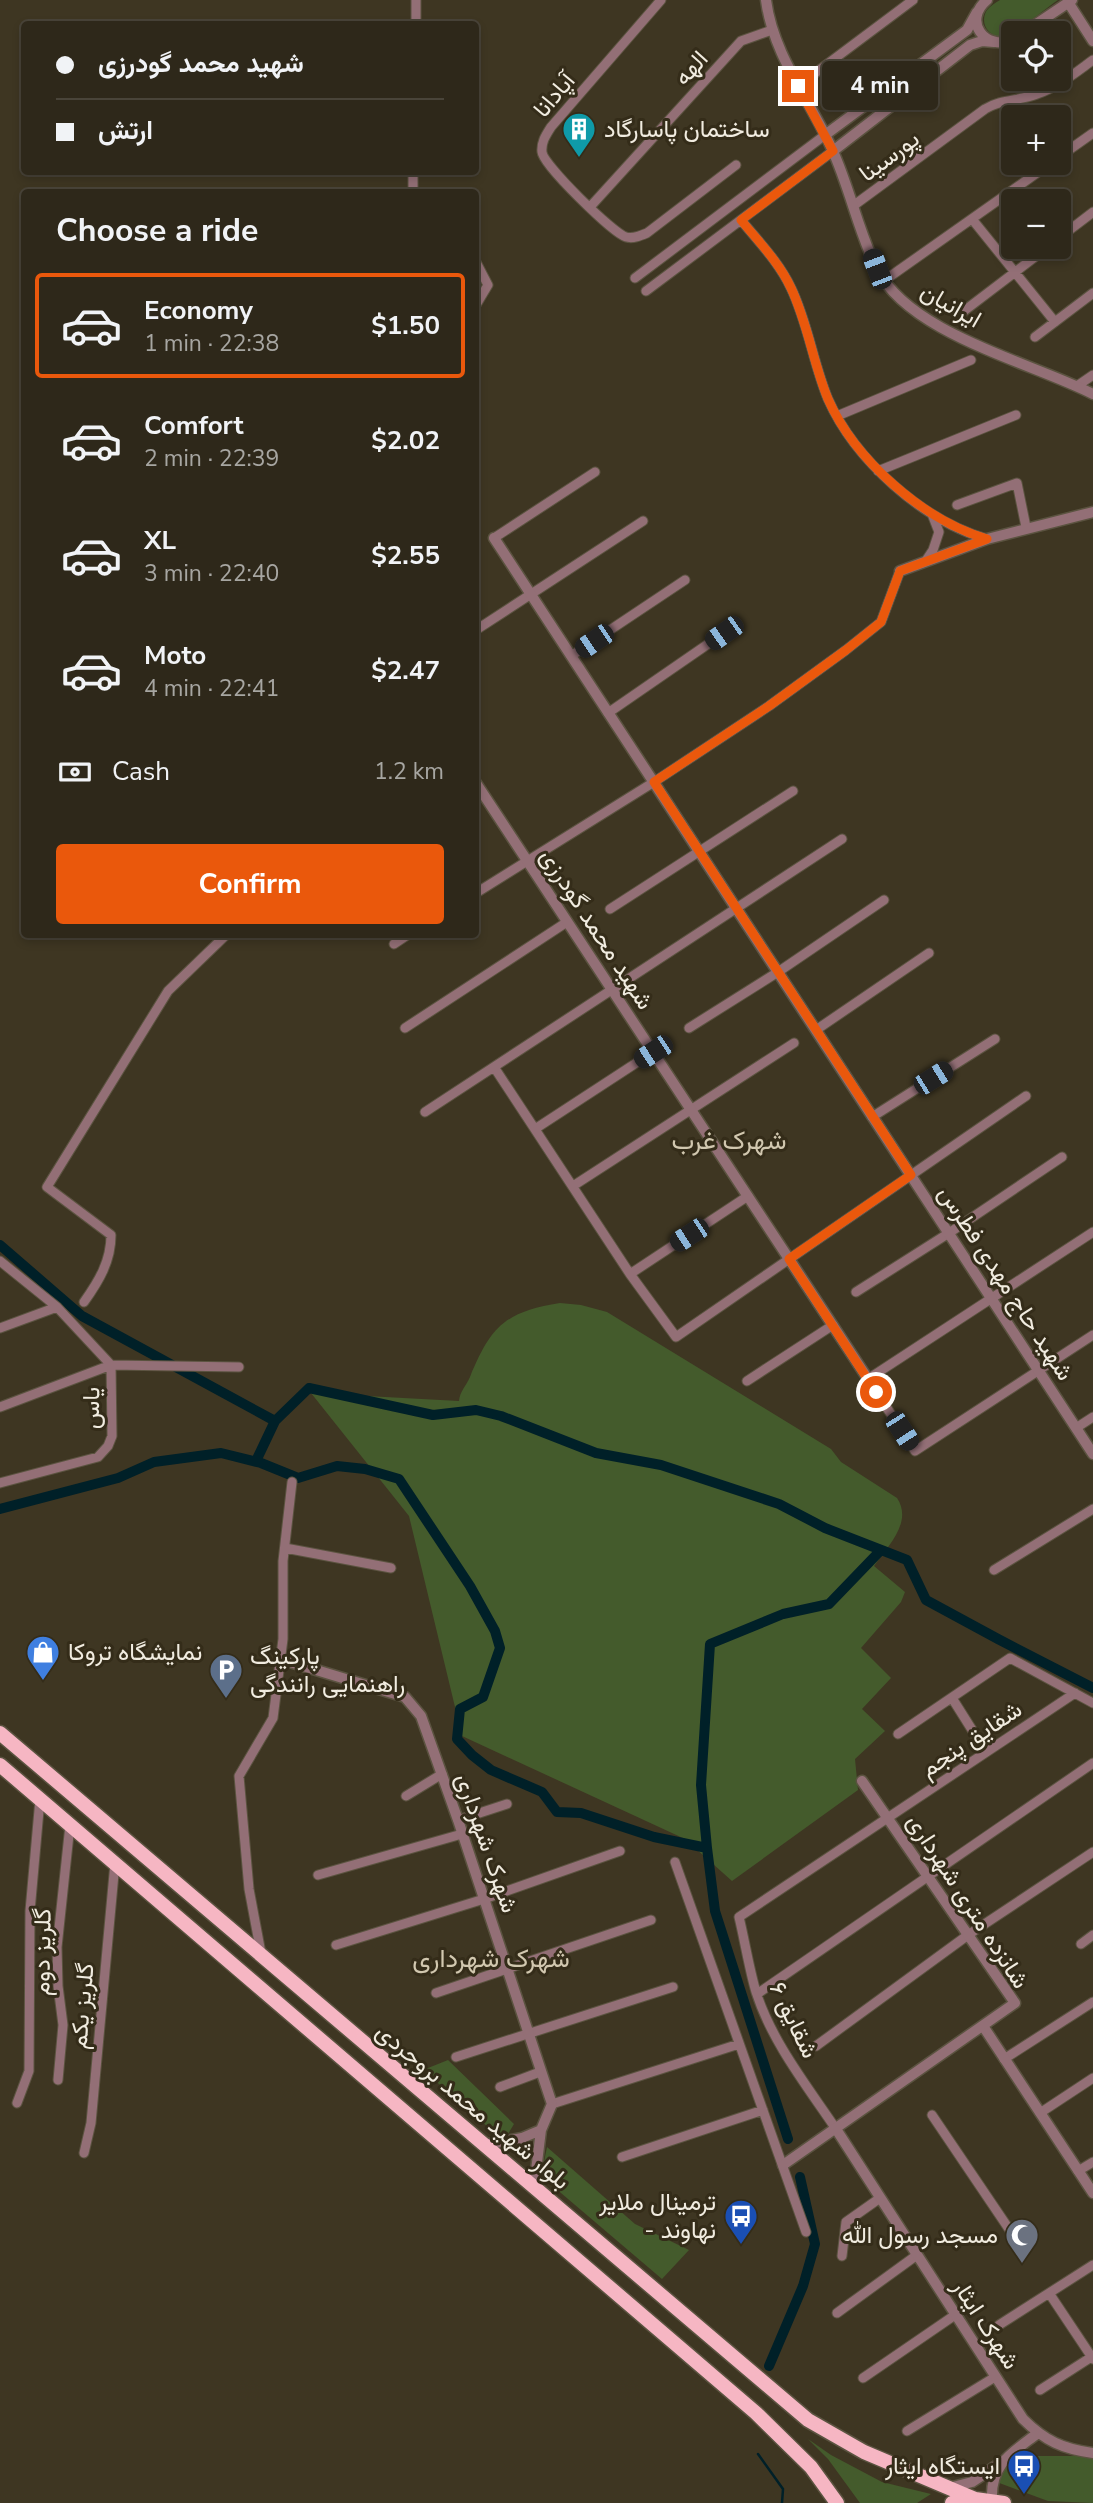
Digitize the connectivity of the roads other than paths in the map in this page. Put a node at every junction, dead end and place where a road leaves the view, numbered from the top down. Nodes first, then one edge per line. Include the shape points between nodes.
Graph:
1 (416, 0) edge
2 (661, 0) edge
3 (766, 0) edge
4 (914, 0) edge
5 (987, 0) edge
6 (1070, 1) edge
7 (977, 12) junction
8 (416, 21) edge
9 (1041, 21) edge
10 (772, 30) junction
11 (1093, 41) edge
12 (994, 42) junction
13 (1001, 43) edge
14 (1093, 60) edge
15 (798, 86) junction
16 (1093, 133) edge
17 (825, 135) junction
18 (1071, 149) edge
19 (833, 151) junction
20 (736, 165) dead end
21 (1034, 175) edge
22 (853, 206) junction
23 (590, 207) junction
24 (1093, 212) edge
25 (972, 219) junction
26 (741, 220) junction
27 (1071, 229) edge
28 (1032, 259) edge
29 (479, 268) edge
30 (1015, 272) junction
31 (635, 278) dead end
32 (885, 280) junction
33 (646, 291) dead end
34 (1093, 293) edge
35 (479, 300) edge
36 (960, 314) dead end
37 (1055, 322) junction
38 (1035, 337) dead end
39 (971, 360) dead end
40 (1093, 375) edge
41 (1077, 386) junction
42 (1093, 394) edge
43 (1016, 415) dead end
44 (837, 416) junction
45 (878, 471) junction
46 (595, 472) dead end
47 (957, 505) dead end
48 (1093, 512) edge
49 (931, 513) junction
50 (643, 521) dead end
51 (1026, 527) junction
52 (494, 538) joint
53 (987, 539) junction
54 (927, 559) junction
55 (900, 571) joint
56 (685, 580) dead end
57 (530, 594) junction
58 (479, 628) edge
59 (724, 633) dead end
60 (571, 656) junction
61 (608, 713) junction
62 (654, 782) junction
63 (479, 788) edge
64 (793, 792) dead end
65 (842, 839) dead end
66 (699, 851) junction
67 (527, 861) junction
68 (479, 891) edge
69 (884, 900) dead end
70 (610, 909) dead end
71 (737, 909) junction
72 (567, 922) junction
73 (223, 938) edge
74 (403, 938) edge
75 (394, 944) dead end
76 (929, 953) dead end
77 (778, 972) junction
78 (612, 990) junction
79 (405, 1028) dead end
80 (689, 1028) dead end
81 (816, 1030) junction
82 (995, 1039) dead end
83 (794, 1042) dead end
84 (653, 1052) junction
85 (494, 1067) junction
86 (1026, 1096) dead end
87 (690, 1109) junction
88 (425, 1112) dead end
89 (872, 1117) junction
90 (535, 1129) junction
91 (1062, 1157) dead end
92 (911, 1175) junction
93 (573, 1186) junction
94 (748, 1196) junction
95 (1093, 1232) edge
96 (949, 1233) junction
97 (789, 1259) junction
98 (0, 1261) edge
99 (630, 1273) junction
100 (856, 1292) dead end
101 (991, 1299) junction
102 (84, 1303) dead end
103 (57, 1307) junction
104 (833, 1325) junction
105 (0, 1328) edge
106 (1093, 1335) edge
107 (111, 1365) junction
108 (240, 1367) dead end
109 (1038, 1371) junction
110 (868, 1379) junction
111 (747, 1381) dead end
112 (0, 1407) edge
113 (1093, 1417) edge
114 (1076, 1429) junction
115 (1093, 1454) edge
116 (292, 1482) dead end
117 (0, 1483) edge
118 (1093, 1509) edge
119 (285, 1548) junction
120 (391, 1568) dead end
121 (994, 1570) dead end
122 (280, 1659) junction
123 (1075, 1693) junction
124 (952, 1698) junction
125 (1093, 1703) edge
126 (0, 1733) edge
127 (898, 1734) dead end
128 (986, 1752) junction
129 (1093, 1763) edge
130 (0, 1765) edge
131 (442, 1774) junction
132 (862, 1781) dead end
133 (406, 1797) dead end
134 (40, 1799) junction
135 (507, 1804) dead end
136 (888, 1818) junction
137 (458, 1820) junction
138 (70, 1825) junction
139 (462, 1834) junction
140 (620, 1852) dead end
141 (1093, 1852) edge
142 (675, 1862) dead end
143 (115, 1863) junction
144 (318, 1875) dead end
145 (928, 1876) junction
146 (484, 1899) junction
147 (739, 1917) joint
148 (651, 1920) dead end
149 (968, 1935) junction
150 (1093, 1936) edge
151 (1081, 1944) dead end
152 (336, 1945) dead end
153 (261, 1955) junction
154 (506, 1968) junction
155 (673, 1987) dead end
156 (436, 1993) dead end
157 (757, 1994) junction
158 (1093, 2002) edge
159 (983, 2026) junction
160 (527, 2033) junction
161 (739, 2044) junction
162 (816, 2046) dead end
163 (456, 2057) dead end
164 (1004, 2059) junction
165 (540, 2072) junction
166 (1093, 2078) edge
167 (58, 2080) dead end
168 (500, 2087) dead end
169 (17, 2103) dead end
170 (552, 2105) junction
171 (763, 2109) junction
172 (1040, 2113) junction
173 (932, 2115) dead end
174 (836, 2129) junction
175 (541, 2130) junction
176 (484, 2144) junction
177 (84, 2153) dead end
178 (622, 2157) dead end
179 (1093, 2162) edge
180 (782, 2165) junction
181 (1078, 2171) junction
182 (534, 2187) junction
183 (1093, 2193) edge
184 (880, 2198) junction
185 (806, 2232) dead end
186 (1011, 2232) dead end
187 (916, 2255) junction
188 (842, 2256) dead end
189 (1093, 2265) edge
190 (1049, 2293) junction
191 (837, 2313) dead end
192 (955, 2315) junction
193 (999, 2325) dead end
194 (1093, 2358) edge
195 (995, 2377) junction
196 (863, 2378) dead end
197 (1040, 2390) dead end
198 (907, 2431) dead end
199 (1038, 2433) junction
200 (1090, 2451) edge
201 (1001, 2462) junction
202 (950, 2496) edge
203 (998, 2502) edge
204 (836, 2503) edge

1 - 8 street
2 - 23 street, آپادانا via 543,140 542,155 547,163
3 - 10 street, ایرانیان
4 - 15 street
5 - 7 street
6 - 9 street
6 - 11 street
7 - 12 street via 978,27
7 - 17 street via 967,30
10 - 15 street, ایرانیان
10 - 23 street, الهه via 741,41
12 - 13 street
12 - 19 street via 970,45
14 - 22 street, پورسینا via 1055,87 990,105
15 - 17 street, ایرانیان
16 - 18 street
17 - 19 street, ایرانیان
17 - 31 street
19 - 22 street, ایرانیان
19 - 26 street
20 - 23 street, آپادانا via 634,238 624,237
21 - 25 street
22 - 32 street, ایرانیان
24 - 27 street
25 - 30 street
25 - 32 street
26 - 33 street
26 - 44 street via 790,286
28 - 30 street
29 - 35 street via 488,285
30 - 36 street
30 - 37 street
32 - 41 street, ایرانیان via 913,311 938,327
34 - 37 street
37 - 38 street
39 - 44 street
40 - 41 street
41 - 42 street, ایرانیان
43 - 45 street
44 - 45 street
45 - 49 street
46 - 52 street
47 - 51 street via 1017,483
48 - 51 street
49 - 53 street
49 - 54 street via 939,532
50 - 57 street
51 - 53 street
52 - 57 street, شهید حاج مهدی فطرس
53 - 54 street
54 - 55 street
55 - 62 street via 881,622 769,706
56 - 60 street
57 - 58 street
57 - 60 street, شهید حاج مهدی فطرس
59 - 61 street
60 - 61 street, شهید حاج مهدی فطرس
61 - 62 street, شهید حاج مهدی فطرس
62 - 66 street, شهید حاج مهدی فطرس
62 - 67 street
63 - 67 street, شهید محمد گودرزی
64 - 66 street
65 - 71 street
66 - 70 street
66 - 71 street, شهید حاج مهدی فطرس
67 - 68 street
67 - 72 street, شهید محمد گودرزی
69 - 77 street
71 - 77 street, شهید حاج مهدی فطرس
71 - 78 street
72 - 78 street, شهید محمد گودرزی
72 - 79 street
73 - 102 street via 168,991 47,1188 111,1235 111,1254
74 - 75 street
76 - 81 street
77 - 80 street
77 - 81 street, شهید حاج مهدی فطرس
78 - 84 street, شهید محمد گودرزی
78 - 85 street
81 - 89 street, شهید حاج مهدی فطرس
82 - 89 street
83 - 87 street
84 - 87 street, شهید محمد گودرزی
84 - 90 street
85 - 88 street
85 - 90 street
86 - 92 street
87 - 93 street
87 - 94 street, شهید محمد گودرزی
89 - 92 street, شهید حاج مهدی فطرس
90 - 93 street
91 - 96 street
92 - 96 street, شهید حاج مهدی فطرس
92 - 97 street
93 - 99 street
94 - 97 street, شهید محمد گودرزی
94 - 99 street
95 - 101 street
96 - 100 street
96 - 101 street, شهید حاج مهدی فطرس
97 - 99 street via 676,1337
97 - 104 street, شهید محمد گودرزی
98 - 103 street, یاس
101 - 109 street, شهید حاج مهدی فطرس
101 - 110 street
103 - 105 street
103 - 107 street, یاس
104 - 110 street, شهید محمد گودرزی
104 - 111 street
106 - 109 street
107 - 108 street
107 - 112 street
107 - 117 street, یاس via 112,1436 98,1457
109 - 110 street via 915,1451
109 - 114 street, شهید حاج مهدی فطرس
113 - 114 street
114 - 115 street, شهید حاج مهدی فطرس
116 - 119 street
118 - 121 street
119 - 120 street
119 - 122 street
122 - 131 street, شهرک شهرداری via 405,1698 421,1716
122 - 153 street via 273,1718 239,1776 249,1889
123 - 124 street via 1010,1658
123 - 125 street
123 - 128 street, شقایق پنجم
124 - 127 street
124 - 128 street
126 - 153 highway, بلوار شهید محمد بروجردی
128 - 136 street, شقایق پنجم
129 - 145 street
130 - 134 highway, بلوار شهید محمد بروجردی
131 - 133 street
131 - 137 street, شهرک شهرداری
132 - 136 street, شانزده متری شهرداری
134 - 138 highway, بلوار شهید محمد بروجردی
134 - 169 street via 30,1911 29,2071
135 - 137 street
136 - 145 street, شانزده متری شهرداری
136 - 147 street, شقایق پنجم
137 - 139 street, شهرک شهرداری
138 - 143 highway, بلوار شهید محمد بروجردی
138 - 167 street, گلریز دوم via 57,1947 63,2025
139 - 144 street
139 - 146 street, شهرک شهرداری
140 - 146 street
141 - 149 street
142 - 161 street
143 - 177 street, گلریز یکم via 91,2123
143 - 204 highway, بلوار شهید محمد بروجردی via 756,2413 811,2467
145 - 149 street, شانزده متری شهرداری
145 - 157 street
146 - 152 street
146 - 154 street, شهرک شهرداری
147 - 157 street, شقایق ۶
148 - 154 street
149 - 159 street, شانزده متری شهرداری via 1015,2003
149 - 162 street
150 - 151 street
153 - 176 highway, بلوار شهید محمد بروجردی
154 - 156 street
154 - 160 street, شهرک شهرداری
155 - 160 street
157 - 174 street, شقایق ۶ via 786,2055
158 - 164 street
159 - 164 street
159 - 174 street, شانزده متری شهرداری
160 - 163 street
160 - 165 street, شهرک شهرداری
161 - 170 street
161 - 171 street
164 - 172 street
165 - 168 street
165 - 170 street, شهرک شهرداری
166 - 172 street
170 - 175 street
171 - 178 street
171 - 180 street
172 - 181 street
173 - 186 street
174 - 180 street, شانزده متری شهرداری
174 - 184 street, شهرک ایثار
175 - 176 street
175 - 182 street
176 - 182 highway, بلوار شهید محمد بروجردی
179 - 181 street
180 - 185 street
181 - 183 street
182 - 202 highway, بلوار شهید محمد بروجردی via 808,2420
184 - 187 street, شهرک ایثار
184 - 188 street via 846,2222
187 - 191 street
187 - 192 street, شهرک ایثار
189 - 190 street
190 - 193 street
190 - 194 street
192 - 195 street, شهرک ایثار
192 - 196 street
194 - 197 street
195 - 198 street
195 - 199 street, شهرک ایثار
199 - 200 street, شهرک ایثار via 1071,2451
199 - 201 street
201 - 202 street
201 - 203 street via 991,2484
202 - 203 highway

